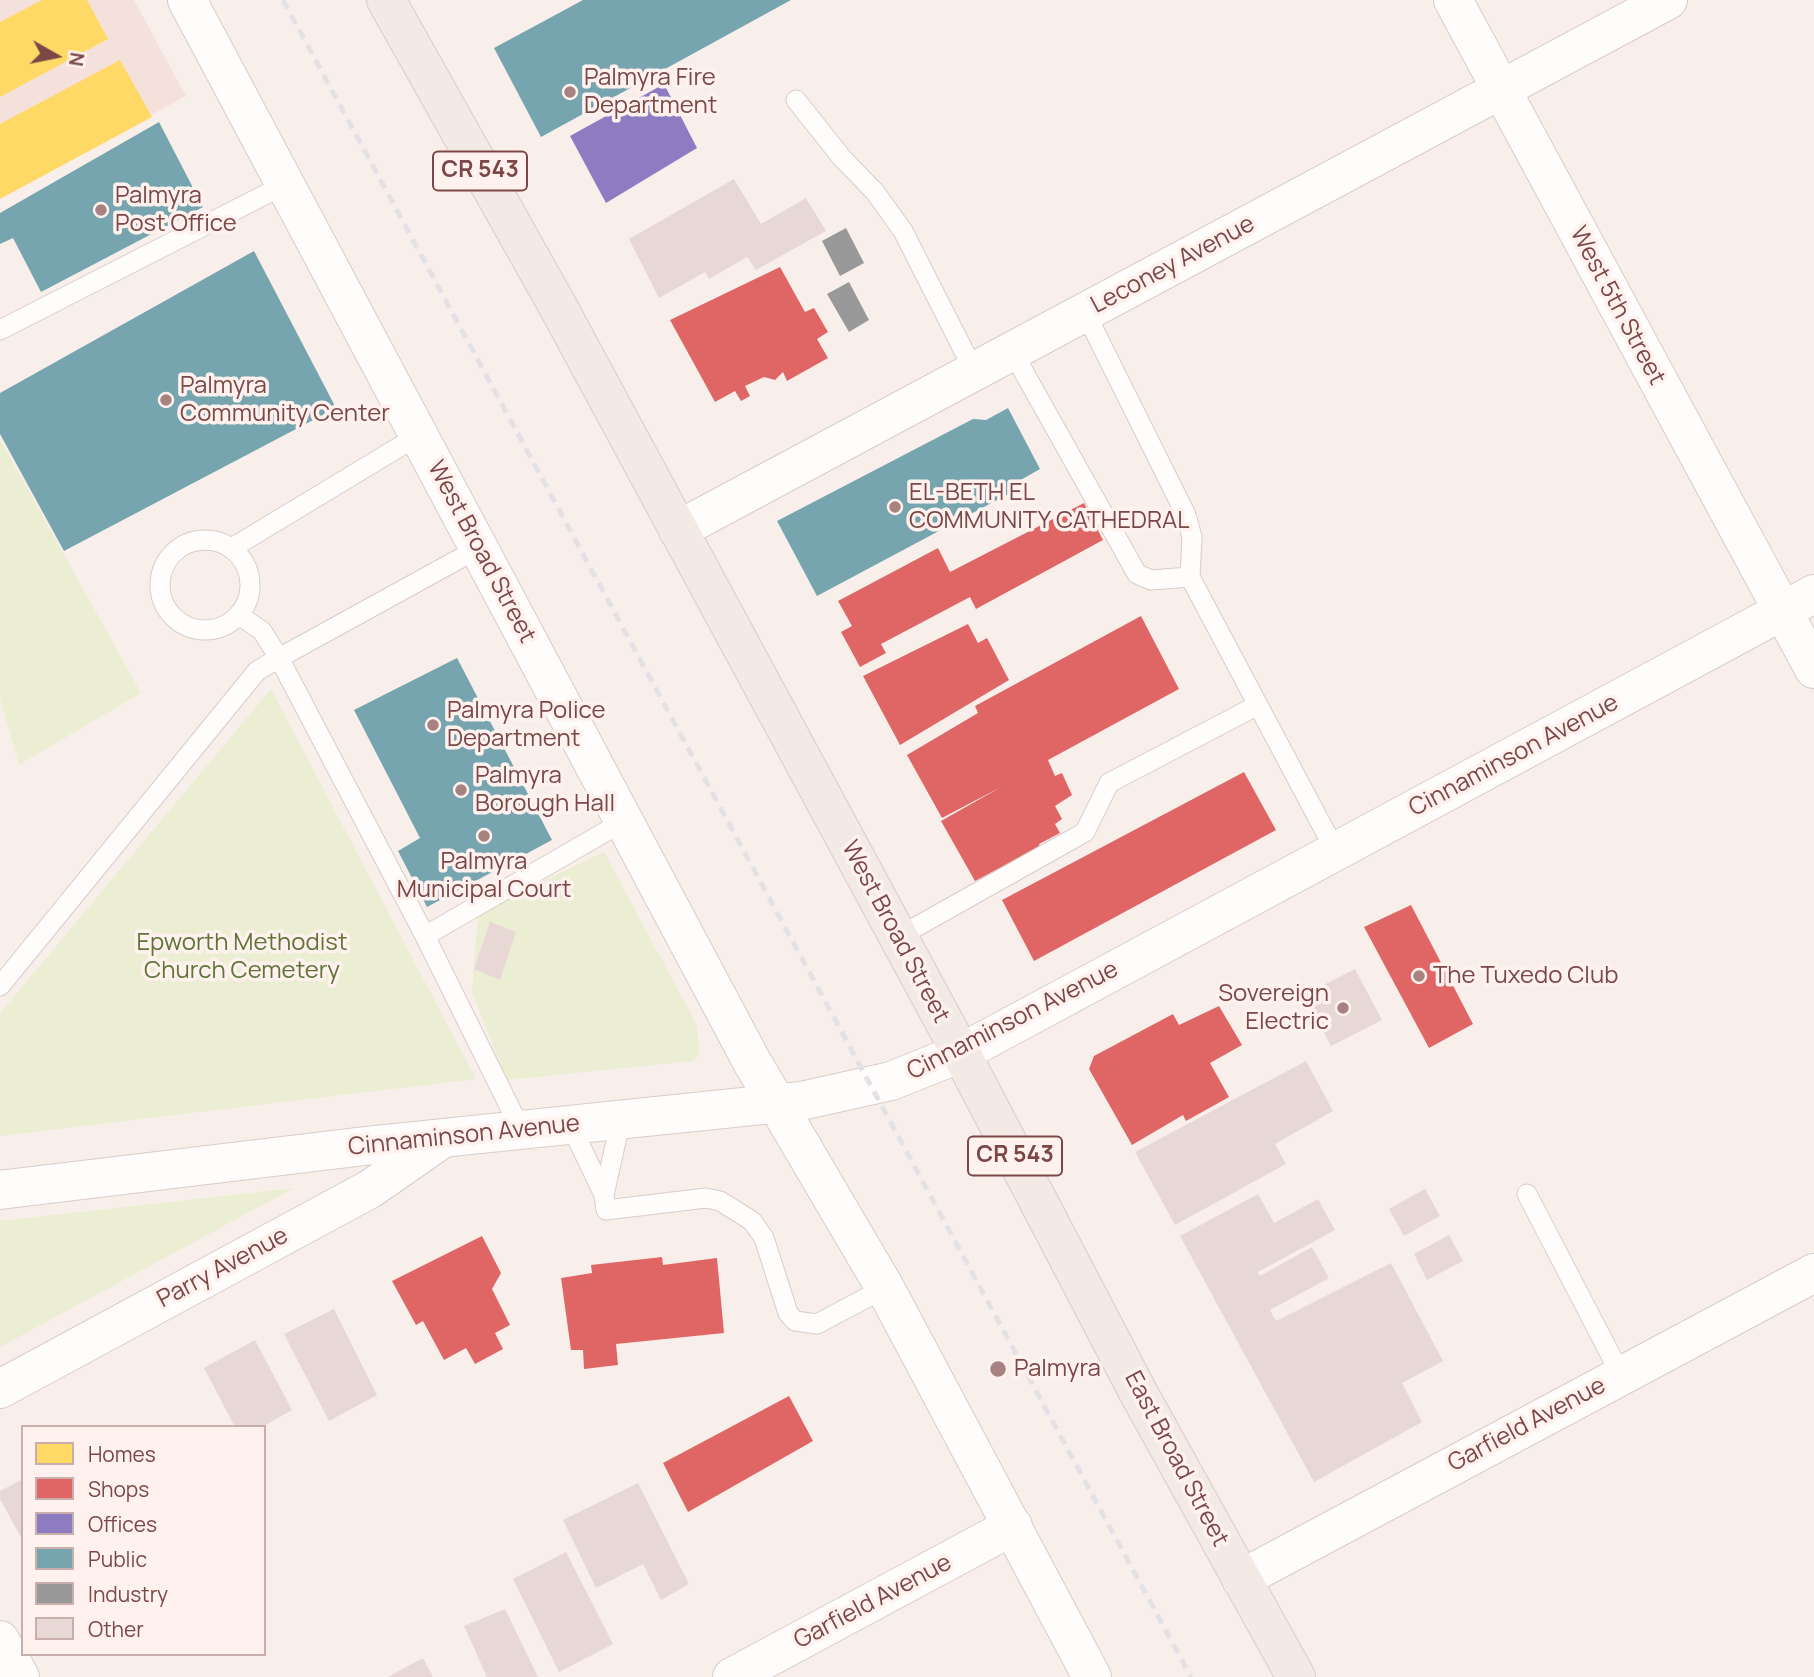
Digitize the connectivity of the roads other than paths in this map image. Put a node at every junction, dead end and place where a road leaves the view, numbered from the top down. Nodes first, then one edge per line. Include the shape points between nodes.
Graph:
1 (187, 0) edge
2 (386, 0) edge
3 (1453, 0) edge
4 (1668, 0) edge
5 (1501, 90) junction
6 (796, 100) dead end
7 (286, 184) junction
8 (1084, 312) junction
9 (0, 330) edge
10 (1012, 351) junction
11 (974, 371) junction
12 (419, 435) junction
13 (678, 530) junction
14 (232, 548) junction
15 (479, 548) junction
16 (1190, 577) junction
17 (1798, 603) edge
18 (239, 615) junction
19 (279, 658) junction
20 (1814, 669) edge
21 (1258, 705) junction
22 (624, 821) junction
23 (1336, 852) junction
24 (425, 936) junction
25 (898, 937) junction
26 (0, 986) edge
27 (961, 1053) junction
28 (775, 1104) junction
29 (621, 1119) junction
30 (570, 1125) junction
31 (521, 1130) junction
32 (442, 1139) junction
33 (0, 1190) edge
34 (1527, 1194) dead end
35 (604, 1195) junction
36 (1814, 1273) edge
37 (885, 1289) junction
38 (1621, 1375) junction
39 (0, 1389) edge
40 (1013, 1526) junction
41 (1241, 1579) junction
42 (0, 1640) edge
43 (20, 1677) edge
44 (732, 1677) edge
45 (1092, 1677) edge
46 (1296, 1677) edge

1 - 7 street, West Broad Street
2 - 13 main road, West Broad Street / CR 543
3 - 5 street, West 5th Street
4 - 5 street, Leconey Avenue
5 - 8 street, Leconey Avenue
5 - 17 street, West 5th Street
6 - 11 lane via 903,231
7 - 9 lane
7 - 12 street, West Broad Street
8 - 10 street, Leconey Avenue
8 - 16 lane via 1186,515 1192,537
10 - 11 street, Leconey Avenue
10 - 16 lane via 1138,574 1152,580
11 - 13 street, Leconey Avenue
12 - 14 lane
12 - 15 street, West Broad Street
13 - 25 main road, West Broad Street / CR 543
14 - 18 lane via 243,559 251,587
14 - 18 lane via 204,540 176,550 166,561 160,590 173,617 199,630 221,627
15 - 19 lane
15 - 22 street, West Broad Street
16 - 21 lane
17 - 20 street, West 5th Street
17 - 23 street, Cinnaminson Avenue
18 - 19 lane via 262,631
19 - 24 lane
19 - 26 lane via 257,671
21 - 23 lane
21 - 25 lane via 1109,783 1085,832
22 - 24 lane
22 - 28 street, West Broad Street
23 - 27 street, Cinnaminson Avenue
24 - 31 lane
25 - 27 main road, West Broad Street / CR 543
27 - 28 street, Cinnaminson Avenue via 870,1087
27 - 41 main road, East Broad Street / CR 543
28 - 29 street, Cinnaminson Avenue
28 - 37 street
29 - 30 street, Cinnaminson Avenue
29 - 35 lane
30 - 31 street, Cinnaminson Avenue
30 - 35 lane
31 - 32 street, Cinnaminson Avenue
32 - 33 street, Cinnaminson Avenue
32 - 39 street, Parry Avenue via 370,1189
34 - 38 lane
35 - 37 lane via 606,1210 706,1198 752,1221 764,1238 794,1321 817,1324
36 - 38 street, Garfield Avenue
37 - 40 street
38 - 41 street, Garfield Avenue
40 - 44 street, Garfield Avenue
40 - 45 street
41 - 46 main road, East Broad Street / CR 543
42 - 43 street

